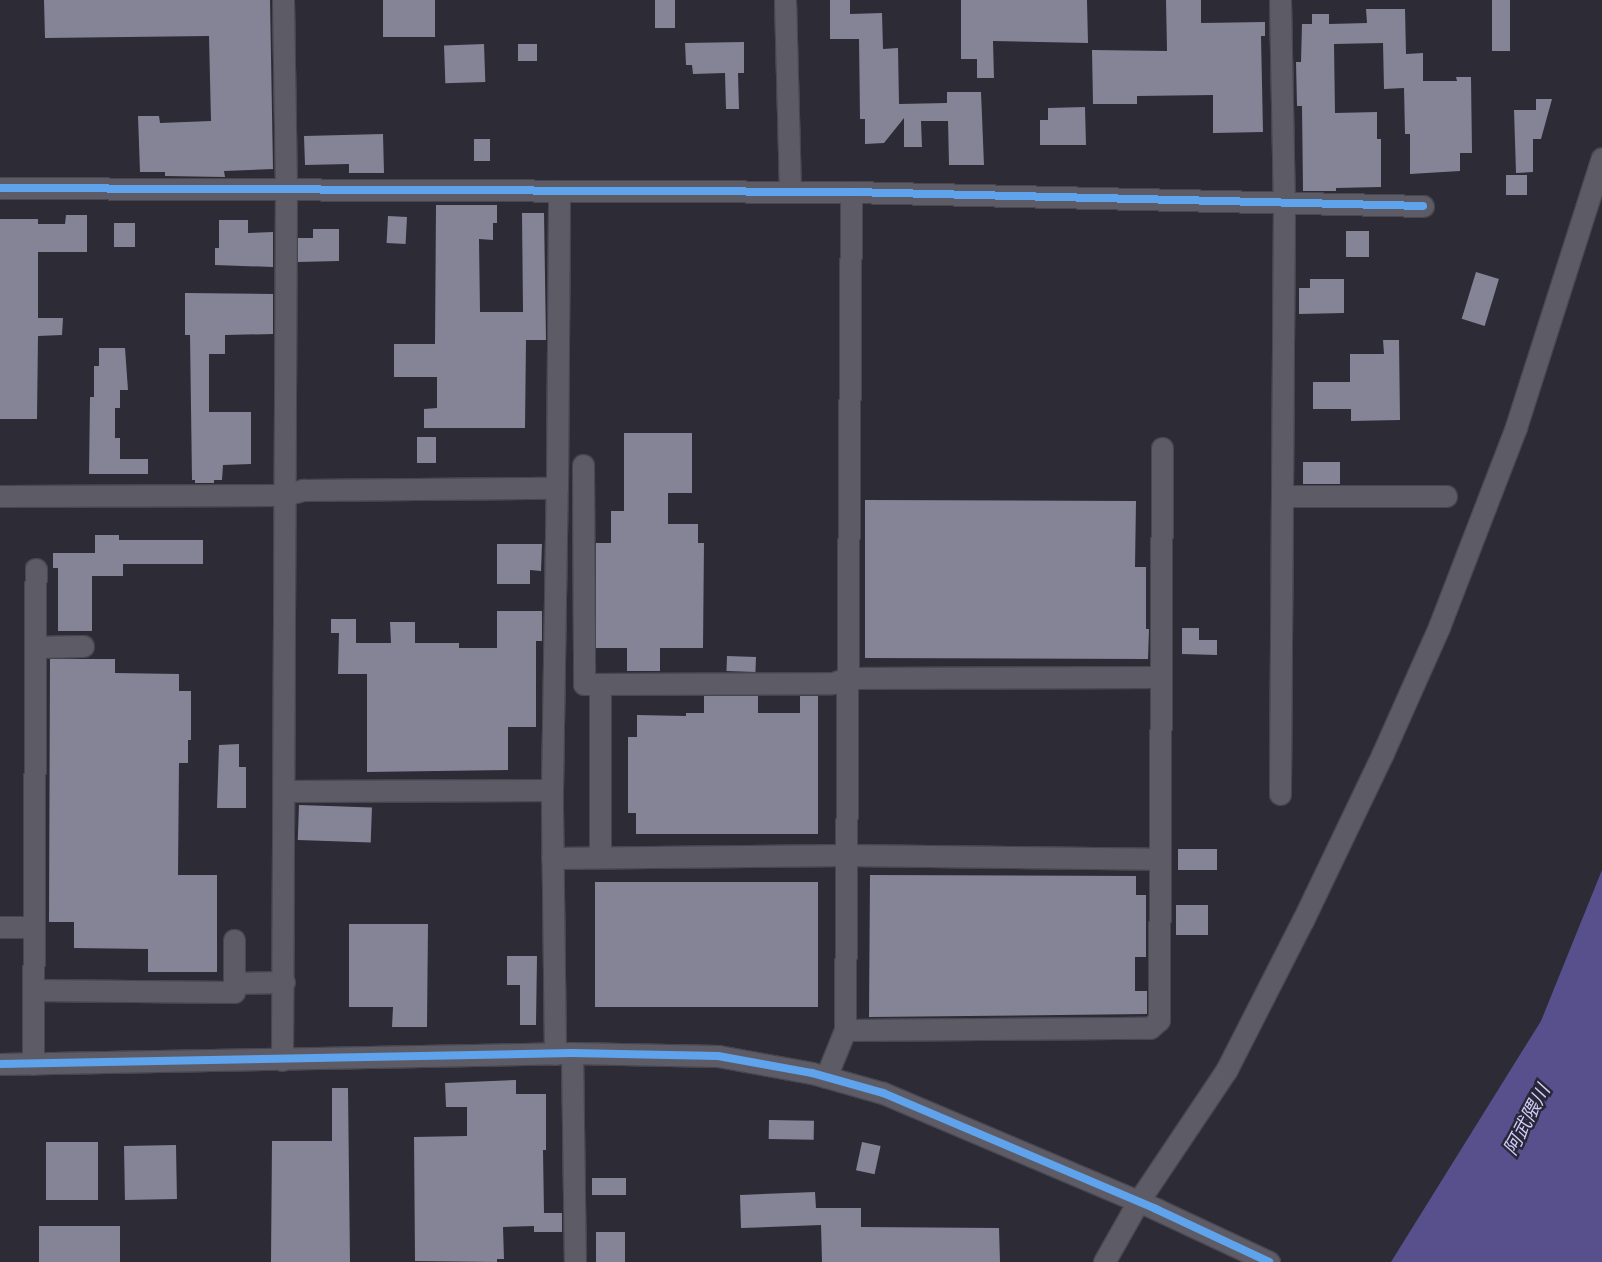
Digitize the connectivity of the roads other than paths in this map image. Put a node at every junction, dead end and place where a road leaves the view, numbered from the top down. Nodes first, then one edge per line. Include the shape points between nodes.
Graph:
1 (283, 0) edge
2 (784, 0) edge
3 (1280, 0) edge
4 (1602, 158) edge
5 (0, 188) edge
6 (286, 190) junction
7 (559, 191) junction
8 (790, 192) junction
9 (851, 192) junction
10 (1284, 202) junction
11 (1423, 206) dead end
12 (1162, 448) dead end
13 (583, 465) dead end
14 (557, 488) junction
15 (284, 495) junction
16 (0, 496) edge
17 (1283, 496) junction
18 (1446, 496) dead end
19 (36, 569) dead end
20 (83, 646) dead end
21 (35, 647) junction
22 (1161, 677) junction
23 (846, 678) junction
24 (600, 684) junction
25 (552, 790) junction
26 (285, 791) junction
27 (1280, 794) dead end
28 (846, 855) junction
29 (600, 857) junction
30 (552, 858) junction
31 (1160, 859) junction
32 (0, 926) edge
33 (33, 926) junction
34 (234, 940) dead end
35 (284, 982) junction
36 (234, 983) junction
37 (33, 990) junction
38 (845, 1030) junction
39 (563, 1053) junction
40 (282, 1060) junction
41 (0, 1064) edge
42 (33, 1064) junction
43 (826, 1077) junction
44 (1147, 1206) junction
45 (575, 1262) edge
46 (1104, 1262) edge
47 (1269, 1262) edge

1 - 6 street
2 - 8 street
3 - 10 street
4 - 44 street via 1516,427 1431,645 1303,920 1227,1069
5 - 6 street
6 - 7 street
6 - 15 street
7 - 8 street
7 - 14 street
8 - 9 street
9 - 10 street
9 - 23 street
10 - 11 street
10 - 17 street
12 - 22 street
13 - 24 street via 584,684
14 - 15 street via 303,490
14 - 25 street
15 - 16 street
15 - 26 street
17 - 18 street
17 - 27 street
19 - 21 street
20 - 21 street
21 - 33 street
22 - 23 street
22 - 31 street
23 - 24 street via 833,683
23 - 28 street
24 - 29 street
25 - 26 street
25 - 30 street
26 - 35 street
28 - 29 street
28 - 31 street
28 - 38 street
29 - 30 street
30 - 39 street
31 - 38 street via 1159,1020 1150,1028
32 - 33 street
33 - 37 street
34 - 36 street
35 - 36 street
35 - 40 street
36 - 37 street via 234,992
37 - 42 street
38 - 43 street
39 - 40 street
39 - 43 street via 718,1056
39 - 45 street
40 - 42 street
41 - 42 street
43 - 44 street via 883,1093
44 - 46 street
44 - 47 street

